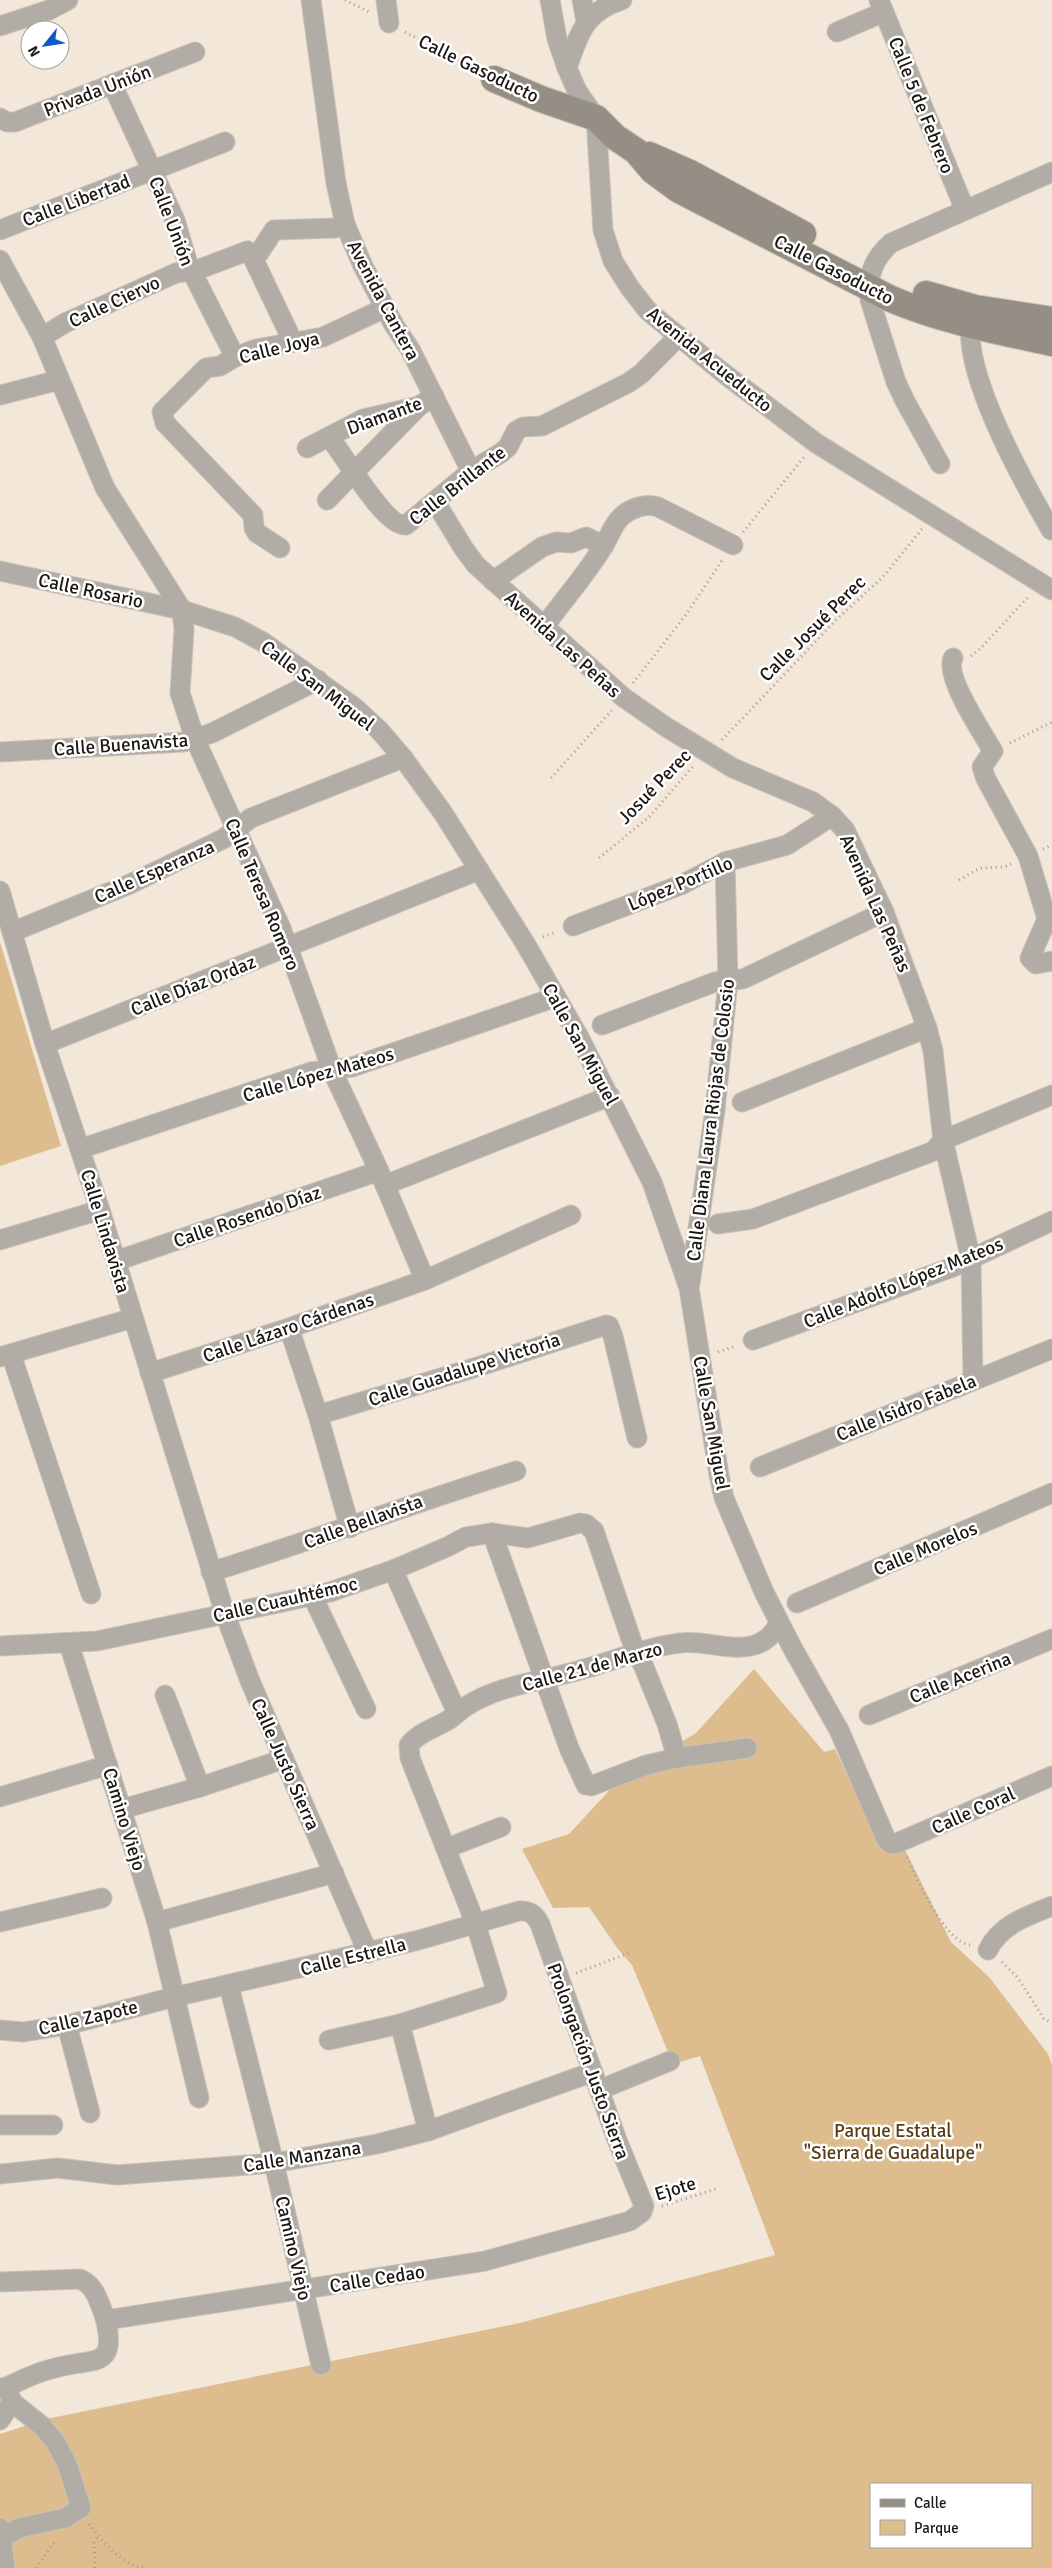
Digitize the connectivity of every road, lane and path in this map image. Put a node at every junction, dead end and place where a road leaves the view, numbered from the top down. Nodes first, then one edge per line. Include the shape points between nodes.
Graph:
1 (68, 0) edge
2 (311, 0) edge
3 (345, 0) edge
4 (386, 0) edge
5 (550, 0) edge
6 (582, 0) edge
7 (622, 0) edge
8 (882, 6) edge
9 (586, 21) junction
10 (389, 23) junction
11 (0, 26) edge
12 (837, 32) dead end
13 (195, 52) dead end
14 (567, 68) junction
15 (494, 79) joint
16 (112, 84) junction
17 (0, 118) edge
18 (596, 118) junction
19 (225, 142) dead end
20 (153, 170) junction
21 (1052, 172) edge
22 (965, 210) junction
23 (345, 224) junction
24 (0, 230) edge
25 (253, 258) junction
26 (0, 260) edge
27 (191, 270) junction
28 (870, 279) junction
29 (385, 308) junction
30 (972, 317) junction
31 (1052, 320) edge
32 (679, 336) junction
33 (42, 337) junction
34 (293, 342) junction
35 (1052, 343) edge
36 (235, 357) junction
37 (59, 380) junction
38 (0, 396) edge
39 (427, 401) junction
40 (329, 437) junction
41 (308, 448) dead end
42 (940, 464) dead end
43 (471, 471) junction
44 (354, 473) junction
45 (327, 500) dead end
46 (436, 503) junction
47 (932, 517) junction
48 (1051, 530) edge
49 (733, 545) dead end
50 (604, 546) junction
51 (280, 548) dead end
52 (0, 571) edge
53 (494, 581) junction
54 (1047, 586) edge
55 (182, 610) junction
56 (544, 626) junction
57 (953, 658) joint
58 (648, 662) dead end
59 (318, 680) junction
60 (623, 697) junction
61 (1052, 722) edge
62 (195, 739) junction
63 (993, 751) junction
64 (0, 752) edge
65 (706, 752) junction
66 (403, 758) junction
67 (551, 778) dead end
68 (832, 816) junction
69 (236, 828) junction
70 (1052, 845) edge
71 (1028, 856) junction
72 (599, 858) dead end
73 (725, 862) junction
74 (479, 870) junction
75 (959, 880) dead end
76 (0, 891) edge
77 (884, 912) junction
78 (573, 926) joint
79 (12, 932) junction
80 (525, 943) junction
81 (288, 947) junction
82 (1052, 961) edge
83 (728, 981) junction
84 (556, 997) junction
85 (602, 1025) dead end
86 (927, 1028) junction
87 (45, 1044) junction
88 (332, 1070) junction
89 (1052, 1095) edge
90 (610, 1096) junction
91 (742, 1102) dead end
92 (943, 1140) junction
93 (80, 1148) junction
94 (382, 1178) junction
95 (100, 1210) junction
96 (571, 1215) dead end
97 (1052, 1221) edge
98 (718, 1224) dead end
99 (0, 1240) edge
100 (971, 1258) junction
101 (116, 1261) junction
102 (426, 1280) junction
103 (689, 1288) junction
104 (133, 1318) junction
105 (289, 1328) junction
106 (753, 1340) joint
107 (1052, 1349) edge
108 (700, 1354) junction
109 (6, 1355) edge
110 (150, 1373) junction
111 (973, 1380) junction
112 (318, 1415) junction
113 (637, 1438) dead end
114 (760, 1467) dead end
115 (516, 1471) dead end
116 (1052, 1493) edge
117 (350, 1528) junction
118 (492, 1533) junction
119 (393, 1570) junction
120 (211, 1572) junction
121 (91, 1594) dead end
122 (312, 1595) junction
123 (797, 1603) dead end
124 (225, 1614) junction
125 (779, 1623) junction
126 (1052, 1639) edge
127 (69, 1644) junction
128 (0, 1646) edge
129 (637, 1654) junction
130 (543, 1679) junction
131 (165, 1695) dead end
132 (366, 1709) dead end
133 (457, 1713) junction
134 (869, 1715) dead end
135 (747, 1748) dead end
136 (677, 1758) junction
137 (284, 1759) junction
138 (108, 1765) junction
139 (1052, 1776) edge
140 (200, 1787) junction
141 (0, 1797) edge
142 (122, 1809) junction
143 (501, 1827) dead end
144 (894, 1844) junction
145 (448, 1848) junction
146 (334, 1873) junction
147 (102, 1898) dead end
148 (1052, 1906) edge
149 (529, 1912) joint
150 (0, 1922) edge
151 (157, 1922) junction
152 (476, 1925) junction
153 (986, 1951) junction
154 (632, 1952) dead end
155 (368, 1953) junction
156 (559, 1980) junction
157 (228, 1986) junction
158 (174, 1997) junction
159 (1052, 2023) edge
160 (68, 2024) junction
161 (400, 2024) junction
162 (0, 2030) edge
163 (329, 2040) dead end
164 (670, 2062) dead end
165 (596, 2081) junction
166 (199, 2098) dead end
167 (90, 2113) dead end
168 (0, 2125) edge
169 (53, 2126) dead end
170 (428, 2131) junction
171 (274, 2163) junction
172 (0, 2174) edge
173 (716, 2189) dead end
174 (642, 2212) junction
175 (0, 2282) edge
176 (303, 2290) junction
177 (106, 2320) junction
178 (321, 2365) dead end
179 (6, 2392) edge
180 (0, 2420) edge
181 (81, 2508) junction
182 (65, 2518) junction
183 (0, 2535) edge
184 (98, 2536) junction
185 (5, 2568) edge
186 (36, 2568) edge
187 (95, 2568) edge
188 (143, 2568) edge

1 - 11 street via 49,10
2 - 23 street, Avenida Cantera via 336,183
3 - 10 path, Calle Gasoducto
4 - 10 street
5 - 14 street via 557,39
6 - 9 street
7 - 9 street via 599,10
8 - 12 street
8 - 22 street, Calle 5 de Febrero
9 - 14 street
10 - 15 path, Calle Gasoducto
13 - 16 street, Privada Unión
14 - 18 street via 577,91
15 - 18 main road, Calle Gasoducto
16 - 17 street, Privada Unión via 15,122
16 - 20 street, Calle Unión
18 - 28 main road, Calle Gasoducto via 636,152 690,173
18 - 32 street, Avenida Acueducto via 599,198 603,230 614,262 648,311
19 - 20 street, Calle Libertad
20 - 24 street, Calle Libertad
20 - 27 street, Calle Unión via 179,231
21 - 22 street
22 - 28 street via 891,243 876,259
23 - 25 street via 335,228 274,230
23 - 29 street, Avenida Cantera
25 - 27 street, Calle Ciervo via 246,250
25 - 34 street
26 - 33 street
27 - 33 street, Calle Ciervo via 176,273 65,323
27 - 36 street, Calle Unión
28 - 30 main road, Calle Gasoducto via 926,294
28 - 42 street via 896,382
29 - 34 street, Calle Joya via 323,336
29 - 39 street, Avenida Cantera via 410,349
30 - 31 main road, Calle Gasoducto
30 - 35 main road, Calle Gasoducto
30 - 48 street via 970,349 978,380 1032,498
32 - 43 street, Calle Brillante via 628,383 542,426 516,431 508,447
32 - 47 street, Avenida Acueducto via 816,443
33 - 37 street
34 - 36 street, Calle Joya
36 - 51 street, Calle Joya via 220,366 206,368 161,415 199,460 253,515 257,532
37 - 38 street
37 - 55 street via 105,488
39 - 40 street, Diamante via 363,419
39 - 43 street, Avenida Cantera
39 - 44 street
40 - 41 street, Diamante
40 - 44 street, Calle Brillante
43 - 46 street, Calle Brillante
44 - 45 street
44 - 46 street, Calle Brillante via 382,508 402,526
46 - 53 street, Avenida Las Peñas via 469,557
47 - 54 street, Avenida Acueducto
47 - 65 path, Calle Josué Perec via 882,578 836,620 722,740
49 - 50 street via 652,505 637,508 621,517
50 - 53 street via 586,537 570,543 556,542 542,547
50 - 56 street
52 - 55 street, Calle Rosario
53 - 56 street, Avenida Las Peñas
54 - 57 path via 980,649 970,656
55 - 59 street, Calle San Miguel via 235,627 264,642
55 - 62 street, Calle Teresa Romero via 180,693
56 - 60 street, Avenida Las Peñas
57 - 63 street via 951,667 962,700
58 - 60 path
59 - 62 street, Calle Buenavista
59 - 66 street, Calle San Miguel via 354,707
60 - 65 street, Avenida Las Peñas
60 - 67 path
61 - 63 path
62 - 64 street, Calle Buenavista
62 - 69 street, Calle Teresa Romero
63 - 71 street via 982,767
65 - 68 street, Avenida Las Peñas via 751,778 800,796
65 - 72 path, Josué Perec via 649,817
66 - 69 street, Calle Esperanza via 251,818
66 - 74 street, Calle San Miguel
68 - 73 street, López Portillo via 787,845
68 - 77 street, Avenida Las Peñas via 854,846
69 - 79 street, Calle Esperanza via 223,839 130,884
69 - 81 street, Calle Teresa Romero
70 - 71 path
71 - 75 path via 1004,867 980,868
71 - 82 street via 1047,919 1030,958 1036,964
73 - 78 street, López Portillo via 683,884
73 - 83 street, Calle Diana Laura Riojas de Colosio
74 - 80 street, Calle San Miguel
74 - 81 street, Calle Díaz Ordaz
76 - 79 street, Calle Lindavista
77 - 83 street via 743,979
77 - 86 street, Avenida Las Peñas
78 - 80 path
79 - 87 street, Calle Lindavista
80 - 84 street, Calle San Miguel
81 - 87 street, Calle Díaz Ordaz
81 - 88 street, Calle Teresa Romero
83 - 85 street via 715,982
83 - 103 street, Calle Diana Laura Riojas de Colosio via 715,1110
84 - 88 street, Calle López Mateos via 352,1067
84 - 90 street, Calle San Miguel
86 - 91 street
86 - 92 street, Avenida Las Peñas via 933,1051
87 - 93 street, Calle Lindavista
88 - 93 street, Calle López Mateos via 311,1072
88 - 94 street, Calle Teresa Romero
89 - 92 street
90 - 94 street, Calle Rosendo Díaz
90 - 103 street, Calle San Miguel via 652,1182
92 - 98 street via 934,1151 762,1216
92 - 100 street, Avenida Las Peñas
93 - 95 street, Calle Lindavista
94 - 101 street, Calle Rosendo Díaz
94 - 102 street
95 - 99 street
95 - 101 street, Calle Lindavista
96 - 102 street, Calle Lázaro Cárdenas
97 - 100 street, Calle Adolfo López Mateos
100 - 106 street, Calle Adolfo López Mateos
100 - 111 street, Avenida Las Peñas
101 - 104 street, Calle Lindavista
102 - 105 street, Calle Lázaro Cárdenas
103 - 108 street, Calle San Miguel
104 - 109 street
104 - 110 street, Calle Lindavista
105 - 110 street, Calle Lázaro Cárdenas
105 - 112 street
106 - 108 path via 719,1352
107 - 111 street, Calle Isidro Fabela
108 - 125 street, Calle San Miguel via 724,1498
109 - 121 street
110 - 120 street, Calle Lindavista
111 - 114 street, Calle Isidro Fabela
112 - 113 street, Calle Guadalupe Victoria via 477,1368 602,1325 609,1326
112 - 117 street
115 - 117 street, Calle Bellavista via 429,1498
116 - 123 street, Calle Morelos
117 - 120 street, Calle Bellavista
118 - 119 street, Calle Cuauhtémoc via 466,1537
118 - 129 street, Calle Cuauhtémoc via 528,1538 580,1523 590,1527
118 - 130 street
119 - 122 street, Calle Cuauhtémoc
119 - 133 street
120 - 124 street, Calle Justo Sierra
122 - 124 street, Calle Cuauhtémoc
122 - 132 street
124 - 127 street, Calle Cuauhtémoc
124 - 137 street, Calle Justo Sierra
125 - 129 street, Calle 21 de Marzo via 765,1641 753,1646 737,1648 703,1642 680,1643
125 - 144 street, Calle San Miguel via 839,1730 886,1839
126 - 134 street, Calle Acerina
127 - 128 street, Calle Cuauhtémoc
127 - 138 street, Camino Viejo
129 - 130 street, Calle 21 de Marzo
129 - 136 street via 667,1724
130 - 133 street, Calle 21 de Marzo via 477,1701
130 - 136 street via 568,1748 586,1785
131 - 140 street
133 - 145 street, Calle 21 de Marzo via 416,1737 409,1745 410,1758
135 - 136 street
137 - 140 street
137 - 146 street, Calle Justo Sierra
138 - 141 street
138 - 142 street, Camino Viejo
139 - 144 street, Calle Coral
140 - 142 street
142 - 151 street, Camino Viejo
143 - 145 street
144 - 153 path via 905,1842 904,1849 916,1879 945,1925 960,1941
145 - 152 street
146 - 151 street
146 - 155 street, Calle Justo Sierra
147 - 150 street
148 - 153 street via 1017,1921 994,1938
149 - 152 street, Calle Estrella
149 - 156 street, Prolongación Justo Sierra via 540,1924
151 - 158 street, Camino Viejo
152 - 155 street, Calle Estrella
152 - 161 street via 497,1993
153 - 159 path via 1018,1978 1044,2018
154 - 156 path
155 - 157 street, Calle Estrella
156 - 165 street, Prolongación Justo Sierra
157 - 158 street, Calle Estrella
157 - 171 street, Camino Viejo
158 - 160 street, Calle Zapote
158 - 166 street, Camino Viejo
160 - 162 street, Calle Zapote via 23,2032
160 - 167 street
161 - 163 street
161 - 170 street
164 - 165 street, Calle Manzana
165 - 170 street, Calle Manzana
165 - 174 street, Prolongación Justo Sierra via 642,2198
168 - 169 street
170 - 171 street, Calle Manzana
171 - 172 street, Calle Manzana via 117,2175 58,2168
171 - 176 street, Camino Viejo
173 - 174 path, Ejote
174 - 176 street, Calle Cedao via 630,2220 485,2261
175 - 177 street via 80,2279 92,2287
176 - 177 street, Calle Cedao
176 - 178 street, Camino Viejo
177 - 179 street via 108,2349 102,2357 44,2369
179 - 180 street
179 - 181 street via 56,2442
181 - 182 street
181 - 184 path
182 - 183 street
182 - 186 path via 53,2544
183 - 185 street
184 - 187 path via 94,2543
184 - 188 path via 126,2562

